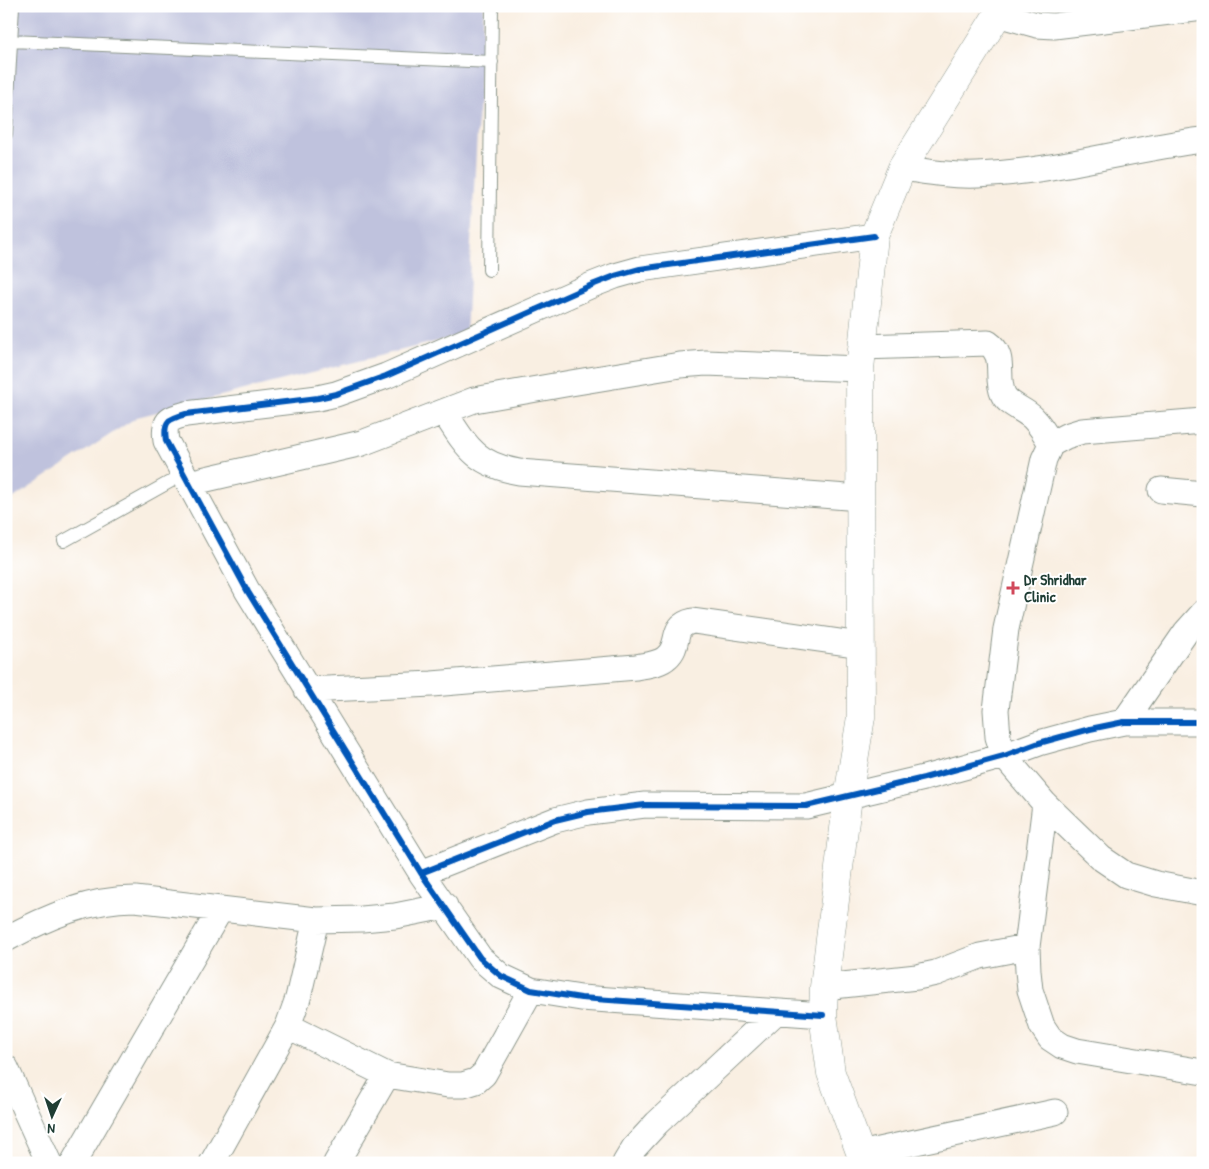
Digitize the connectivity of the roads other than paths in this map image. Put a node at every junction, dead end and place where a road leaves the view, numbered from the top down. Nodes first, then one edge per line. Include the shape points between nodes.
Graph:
1 (13, 6) edge
2 (492, 6) edge
3 (1203, 8) edge
4 (1000, 10) edge
5 (11, 41) junction
6 (492, 62) junction
7 (6, 134) edge
8 (1203, 140) edge
9 (902, 168) junction
10 (874, 236) junction
11 (489, 270) dead end
12 (861, 358) junction
13 (444, 412) junction
14 (1203, 421) edge
15 (1051, 444) junction
16 (186, 478) junction
17 (1161, 490) dead end
18 (1203, 494) edge
19 (860, 498) junction
20 (64, 541) dead end
21 (1203, 613) edge
22 (862, 645) junction
23 (307, 690) junction
24 (1124, 722) junction
25 (1203, 722) edge
26 (1004, 756) junction
27 (848, 797) junction
28 (1045, 804) junction
29 (421, 872) junction
30 (1203, 893) edge
31 (445, 906) junction
32 (220, 910) junction
33 (316, 920) junction
34 (6, 939) edge
35 (1027, 947) junction
36 (824, 987) junction
37 (531, 990) junction
38 (776, 1012) junction
39 (823, 1015) junction
40 (288, 1026) junction
41 (6, 1068) edge
42 (1203, 1072) edge
43 (387, 1075) junction
44 (1056, 1112) dead end
45 (862, 1158) edge
46 (49, 1163) edge
47 (73, 1163) edge
48 (212, 1163) edge
49 (336, 1163) edge
50 (625, 1163) edge

1 - 5 lane
2 - 6 lane
3 - 4 street via 1054,26 1037,25
4 - 9 main road
5 - 6 lane
5 - 7 lane
6 - 11 lane
8 - 9 street via 1038,170 977,175
9 - 10 main road
10 - 12 main road
10 - 16 street via 640,269 592,285 386,376 336,394 172,418 166,424 166,441
12 - 13 street via 680,365 474,400
12 - 15 street via 988,343 998,354 1002,393 1034,418
12 - 19 main road
13 - 16 street via 362,443
13 - 19 street via 476,456 503,469
14 - 15 street via 1082,431
15 - 26 street via 1044,460 1006,629 996,710 998,737
16 - 20 lane
16 - 23 street via 248,592
17 - 18 street
19 - 22 main road
21 - 24 street via 1186,632
22 - 23 street via 694,621 680,626 667,657 660,662 636,667 432,684
22 - 27 main road via 861,717
23 - 29 street
24 - 25 street
24 - 26 street via 1039,743
26 - 27 street
26 - 28 street
27 - 29 street via 806,806 645,805 588,812 555,820
27 - 36 main road
28 - 30 street via 1101,858 1126,874 1156,884
28 - 35 street
29 - 31 street
31 - 33 street via 395,916
31 - 37 street via 480,958 501,976
32 - 33 street
32 - 34 street via 117,899 76,907
32 - 47 street
33 - 40 street via 298,998
35 - 36 street via 980,956 917,977
35 - 42 street via 1030,990 1042,1026 1050,1038 1077,1051
36 - 39 main road
37 - 38 street via 581,998
37 - 43 street via 484,1074 476,1081 448,1085
38 - 39 street
38 - 50 street via 657,1123
39 - 45 main road via 831,1073
40 - 43 street
40 - 48 street
41 - 46 street
43 - 49 street
44 - 45 street

